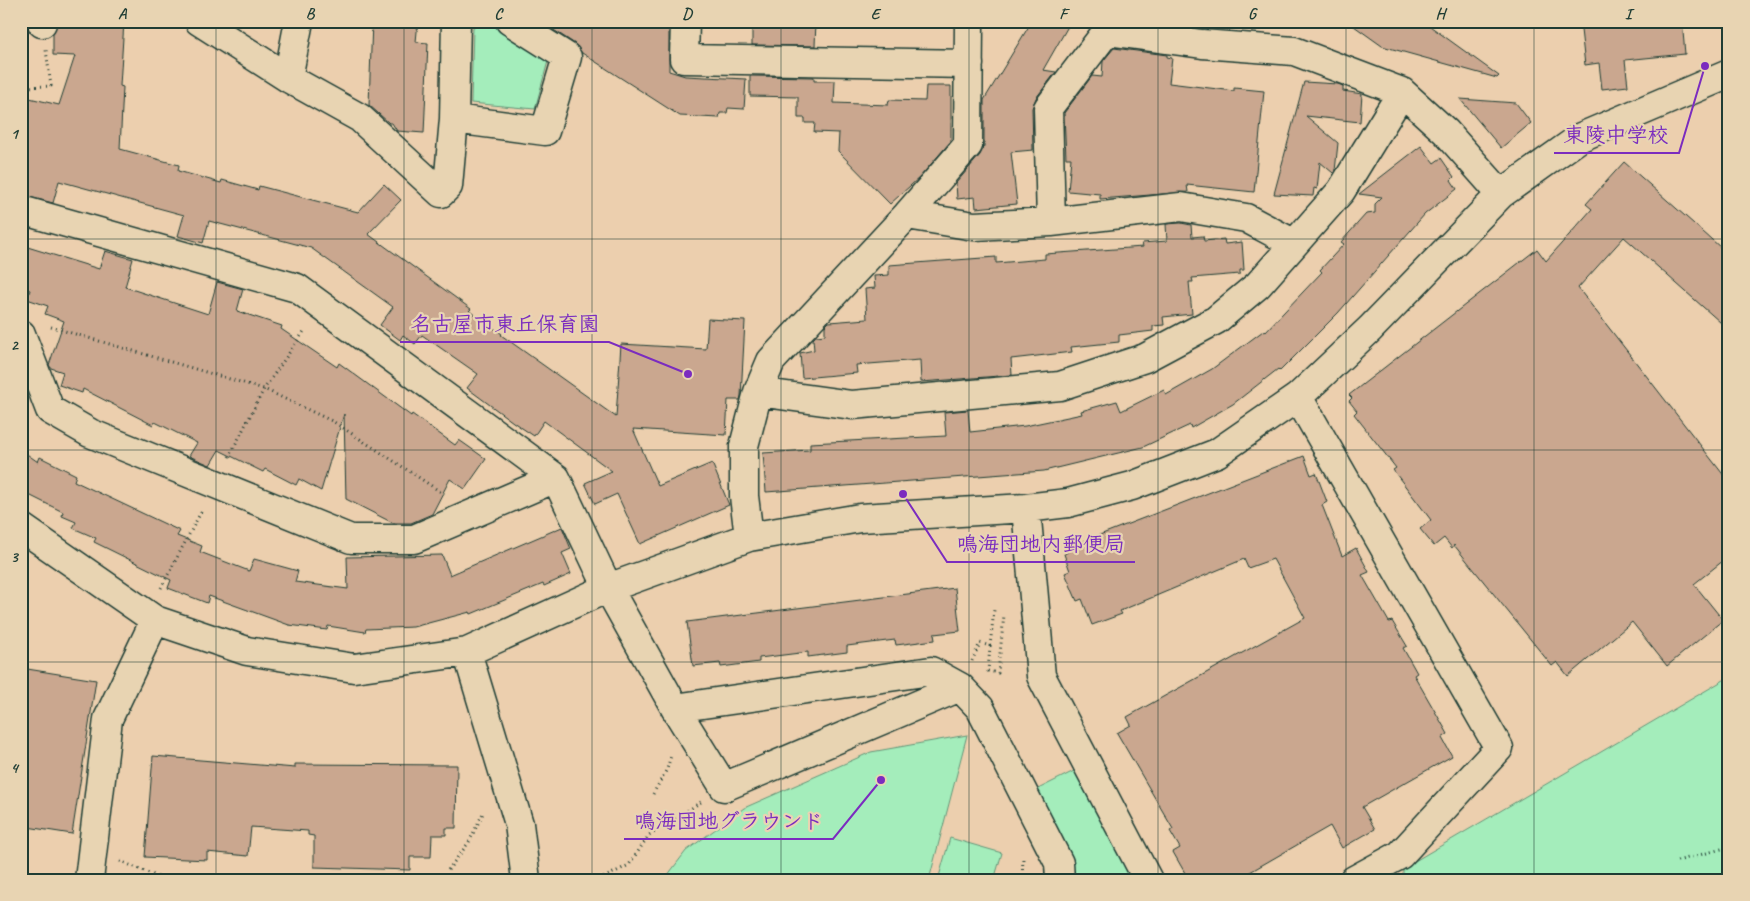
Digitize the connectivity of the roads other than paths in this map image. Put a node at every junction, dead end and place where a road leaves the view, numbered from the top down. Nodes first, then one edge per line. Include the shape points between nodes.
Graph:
1 (199, 21) edge
2 (299, 21) edge
3 (456, 21) edge
4 (510, 21) edge
5 (685, 21) edge
6 (969, 21) edge
7 (969, 64) junction
8 (1729, 74) edge
9 (288, 78) junction
10 (1402, 92) junction
11 (454, 119) junction
12 (1501, 194) junction
13 (21, 210) edge
14 (907, 215) junction
15 (1051, 222) junction
16 (1293, 243) junction
17 (21, 334) edge
18 (758, 392) junction
19 (1298, 397) junction
20 (556, 478) junction
21 (1026, 508) junction
22 (21, 527) edge
23 (749, 537) junction
24 (608, 588) junction
25 (156, 608) junction
26 (467, 652) junction
27 (960, 687) junction
28 (675, 708) junction
29 (89, 880) edge
30 (526, 880) edge
31 (1060, 880) edge
32 (1148, 880) edge
33 (1354, 880) edge

1 - 9 street
2 - 9 street
3 - 11 street
4 - 11 street via 567,57 545,131
5 - 7 street via 684,58
6 - 7 street
7 - 14 street via 968,145
8 - 12 street via 1581,137
9 - 11 street via 360,118 440,193 448,186
10 - 12 street via 1446,132
10 - 15 street via 1294,51 1202,44 1107,31 1048,108
10 - 16 street via 1341,191
12 - 19 street via 1370,329
13 - 20 street via 297,288
14 - 15 street via 974,226
14 - 18 street via 771,360
15 - 16 street via 1181,207 1246,218
16 - 18 street via 1258,285 1216,320 1145,358 1060,386 852,405
17 - 20 street via 50,410 90,433 351,539 414,539
18 - 23 street via 744,446 744,496
19 - 21 street via 1217,453 1132,486 1068,503
19 - 33 street via 1499,748 1400,855
20 - 24 street
21 - 23 street via 860,518
21 - 32 street via 1041,676
22 - 25 street
23 - 24 street
24 - 26 street
24 - 28 street
25 - 26 street via 247,651 354,668
25 - 29 street via 108,719
26 - 30 street via 518,824
27 - 28 street via 931,671
27 - 28 street via 724,787
27 - 31 street via 980,708 1059,863

